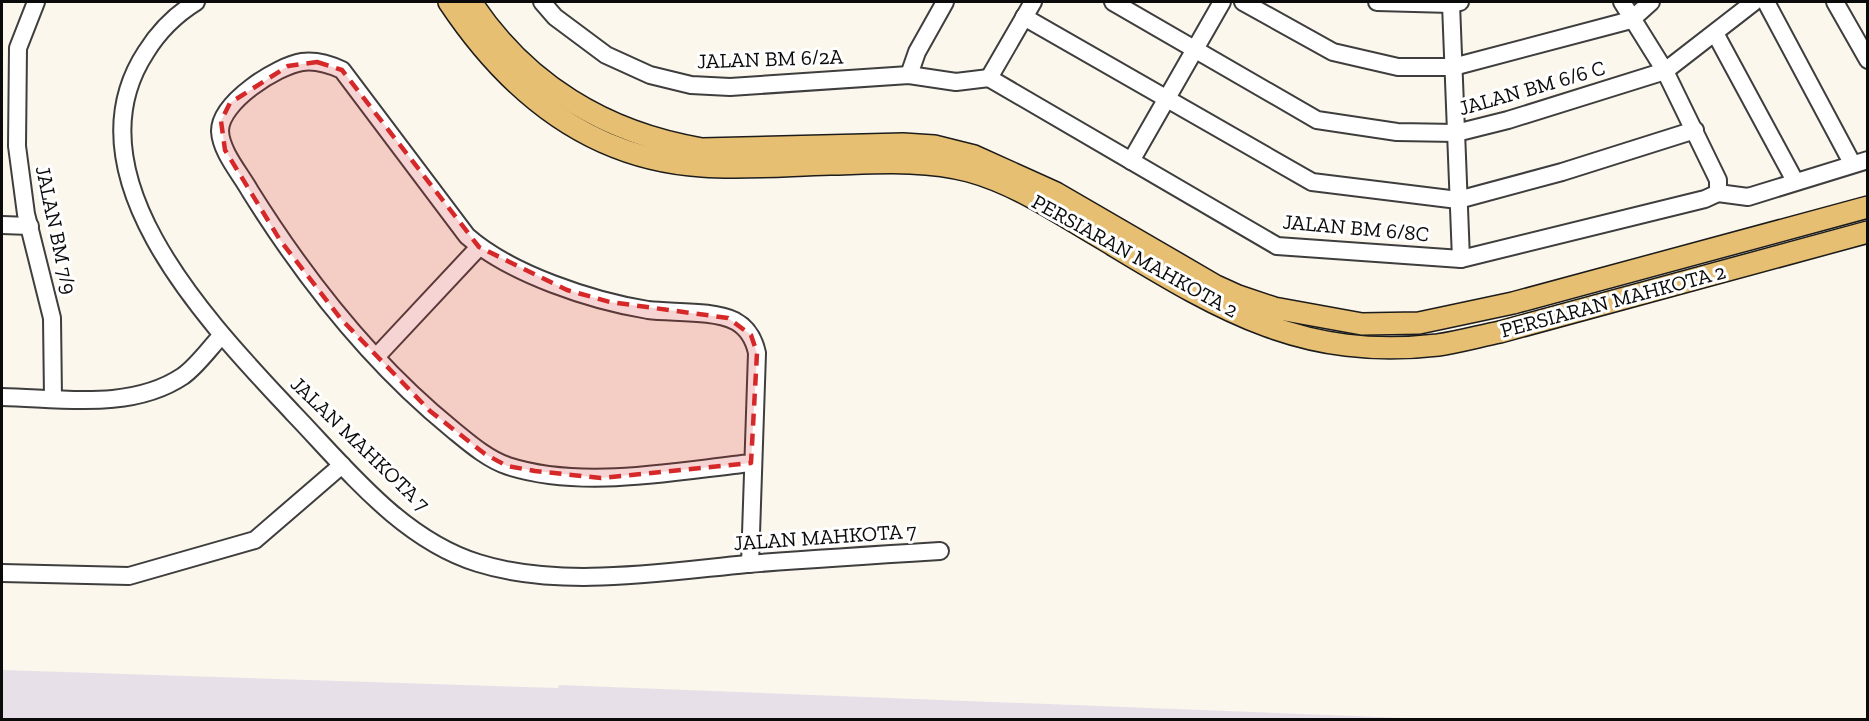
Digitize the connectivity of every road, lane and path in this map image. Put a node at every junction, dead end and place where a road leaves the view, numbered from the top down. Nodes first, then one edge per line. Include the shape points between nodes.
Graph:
1 (36, 2) edge
2 (196, 2) edge
3 (449, 2) edge
4 (471, 2) edge
5 (542, 2) edge
6 (945, 2) edge
7 (1033, 2) edge
8 (1113, 2) edge
9 (1222, 2) edge
10 (1243, 2) edge
11 (1377, 2) edge
12 (1622, 2) edge
13 (1651, 2) edge
14 (1754, 2) edge
15 (1766, 2) edge
16 (1835, 2) edge
17 (1456, 3) edge
18 (1024, 17) junction
19 (1631, 20) junction
20 (1715, 33) junction
21 (10, 48) edge
22 (1195, 49) junction
23 (1868, 60) edge
24 (1453, 67) junction
25 (1665, 71) junction
26 (909, 75) junction
27 (989, 78) junction
28 (1166, 99) junction
29 (1695, 130) junction
30 (1456, 133) junction
31 (1131, 160) junction
32 (1860, 162) edge
33 (1795, 181) junction
34 (1718, 193) junction
35 (1458, 200) junction
36 (1868, 207) edge
37 (2, 225) edge
38 (30, 226) junction
39 (1868, 232) edge
40 (479, 247) junction
41 (1461, 259) junction
42 (1211, 294) junction
43 (221, 336) junction
44 (377, 357) junction
45 (2, 397) edge
46 (53, 398) junction
47 (751, 463) junction
48 (342, 465) junction
49 (939, 551) dead end
50 (750, 564) junction
51 (2, 573) edge

1 - 21 street, JALAN BM 7/9
2 - 43 street, JALAN MAHKOTA 7 via 160,31 133,71 121,124 124,161 154,240
3 - 42 main road, PERSIARAN MAHKOTA 2 via 477,42 528,94 584,132 626,151 702,166 901,163 968,171 1033,197
4 - 42 main road, PERSIARAN MAHKOTA 2 via 524,67 568,102 633,132 702,149 903,144 974,156 1056,193
5 - 26 street, JALAN BM 6/2A via 555,17 606,55 650,75 691,86
6 - 26 street
7 - 18 street
8 - 22 street, JALAN BM 6/6 C
9 - 22 street
10 - 24 street via 1333,52 1398,67
11 - 17 street
12 - 19 street
13 - 19 street
14 - 20 street, JALAN BM 6/6 C
15 - 32 street
16 - 23 street
17 - 24 street
18 - 27 street
18 - 28 street
19 - 24 street
19 - 25 street
20 - 25 street, JALAN BM 6/6 C
20 - 33 street
21 - 38 street, JALAN BM 7/9 via 21,184
22 - 28 street
22 - 30 street, JALAN BM 6/6 C via 1317,120 1397,132
24 - 30 street
25 - 29 street
25 - 30 street, JALAN BM 6/6 C
26 - 27 street, JALAN BM 6/2A via 956,82
27 - 31 street, JALAN BM 6/8C
28 - 31 street
28 - 35 street via 1312,182
29 - 34 street via 1718,180
29 - 35 street
30 - 35 street
31 - 41 street, JALAN BM 6/8C via 1277,246
32 - 33 street
33 - 34 street via 1748,197
34 - 41 street, JALAN BM 6/8C
35 - 41 street
36 - 42 main road, PERSIARAN MAHKOTA 2 via 1513,303 1419,322 1362,324
37 - 38 street
38 - 46 street, JALAN BM 7/9 via 52,318
39 - 42 main road, PERSIARAN MAHKOTA 2 via 1439,345 1344,345 1262,326
40 - 44 street
40 - 44 street via 342,70 317,62 288,66 230,103 221,121 225,150 287,249 341,319
40 - 47 street via 567,290 649,310 728,318 745,328 757,353
43 - 46 street via 184,375 158,389 100,399
43 - 48 street, JALAN MAHKOTA 7
44 - 47 street via 430,411 485,454 507,466 601,478
45 - 46 street
47 - 50 street
48 - 50 street, JALAN MAHKOTA 7 via 401,522 478,563 562,575 661,573
48 - 51 street via 255,540 129,576
49 - 50 street, JALAN MAHKOTA 7

